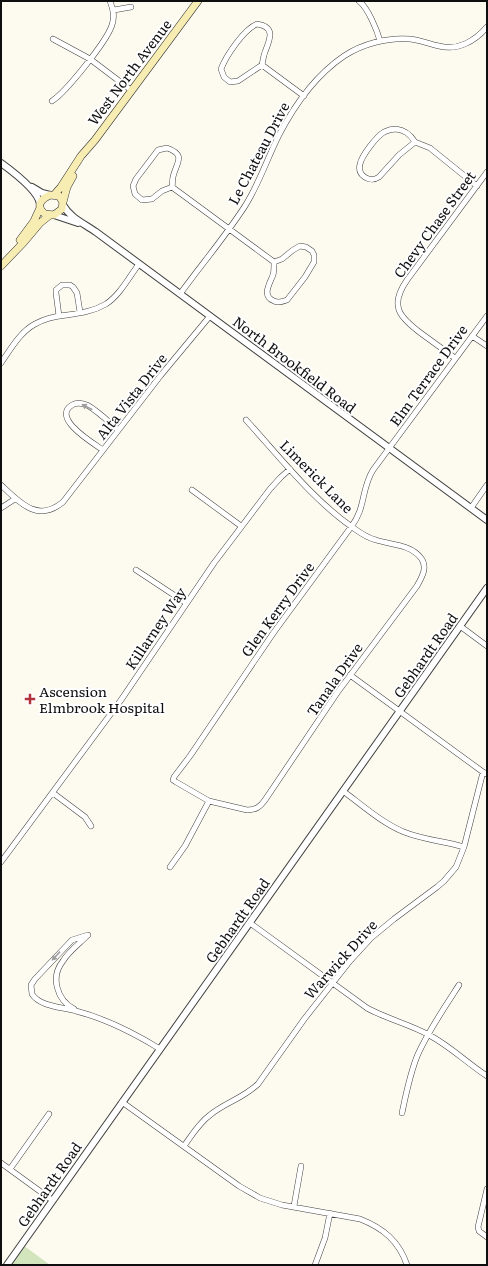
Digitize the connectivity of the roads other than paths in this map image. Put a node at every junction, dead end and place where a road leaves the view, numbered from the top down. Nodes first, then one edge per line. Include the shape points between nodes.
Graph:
1 (110, 1) edge
2 (198, 1) edge
3 (361, 2) edge
4 (131, 7) dead end
5 (114, 10) junction
6 (487, 27) edge
7 (53, 39) dead end
8 (380, 41) junction
9 (90, 59) junction
10 (262, 65) junction
11 (131, 90) junction
12 (304, 96) junction
13 (52, 101) dead end
14 (95, 140) junction
15 (415, 142) junction
16 (1, 163) edge
17 (487, 172) edge
18 (22, 180) junction
19 (172, 186) junction
20 (477, 186) junction
21 (52, 195) junction
22 (63, 204) junction
23 (40, 206) junction
24 (52, 215) junction
25 (89, 228) junction
26 (229, 228) junction
27 (274, 262) junction
28 (139, 264) junction
29 (1, 266) edge
30 (180, 294) junction
31 (80, 312) junction
32 (59, 316) junction
33 (210, 316) junction
34 (487, 316) edge
35 (472, 336) junction
36 (487, 346) edge
37 (455, 358) junction
38 (1, 364) edge
39 (246, 420) dead end
40 (118, 430) junction
41 (390, 448) junction
42 (103, 450) junction
43 (290, 469) junction
44 (1, 485) edge
45 (487, 485) edge
46 (192, 490) dead end
47 (15, 499) junction
48 (1, 508) edge
49 (471, 508) junction
50 (487, 520) edge
51 (241, 526) junction
52 (352, 527) junction
53 (421, 558) joint
54 (136, 570) dead end
55 (487, 588) edge
56 (186, 603) junction
57 (460, 626) junction
58 (487, 646) edge
59 (350, 675) junction
60 (399, 712) junction
61 (485, 773) edge
62 (343, 791) junction
63 (53, 792) junction
64 (209, 801) junction
65 (91, 826) dead end
66 (464, 847) junction
67 (1, 862) edge
68 (170, 867) dead end
69 (250, 923) junction
70 (333, 984) junction
71 (459, 985) dead end
72 (78, 1011) junction
73 (428, 1034) junction
74 (160, 1049) junction
75 (487, 1076) edge
76 (122, 1102) junction
77 (402, 1113) dead end
78 (50, 1114) dead end
79 (184, 1146) junction
80 (1, 1163) edge
81 (301, 1166) dead end
82 (10, 1169) junction
83 (487, 1188) edge
84 (52, 1200) junction
85 (294, 1206) junction
86 (330, 1213) junction
87 (487, 1237) edge
88 (7, 1265) edge
89 (315, 1265) edge
90 (407, 1265) edge

1 - 5 street
2 - 11 main road, West North Avenue
3 - 8 street
4 - 5 street
5 - 9 street via 112,27
6 - 8 street, Le Chateau Drive via 473,41 456,47 440,47 411,39
7 - 9 street
8 - 12 street, Le Chateau Drive via 339,60 320,76
9 - 11 street
9 - 13 street via 65,91
10 - 10 street via 270,34 266,28 257,24 246,31 221,69 226,80 230,82 238,81
10 - 12 street
11 - 14 main road, West North Avenue
12 - 26 street, Le Chateau Drive via 280,134 257,186
14 - 21 main road, West North Avenue via 61,187
14 - 22 main road, West North Avenue via 70,181
15 - 15 street via 401,130 383,132 361,160 360,172 367,179 376,180
15 - 20 street via 430,148
16 - 18 street
17 - 20 street, Chevy Chase Street
18 - 21 street
18 - 23 street via 37,196
19 - 19 street via 179,159 174,150 167,148 158,150 133,186 135,194 142,200 152,198
19 - 26 street
20 - 37 street, Chevy Chase Street via 407,280 398,300 399,311 406,321
21 - 22 main road via 61,198
21 - 23 main road via 43,199
22 - 24 main road via 59,212
22 - 25 street, North Brookfield Road via 70,215
23 - 24 main road via 45,214
23 - 29 main road via 34,221
24 - 25 street, North Brookfield Road
24 - 29 main road via 41,222
25 - 28 street, North Brookfield Road
26 - 27 street
26 - 30 street, Le Chateau Drive
27 - 27 street via 273,275 267,291 271,299 283,302 305,277 315,258 310,249 300,246
28 - 30 street, North Brookfield Road
28 - 31 street via 109,302 88,312
30 - 33 street, North Brookfield Road
31 - 32 street
31 - 32 street via 75,289 70,285 62,285 56,293
32 - 38 street via 35,324 27,330
33 - 40 street, Alta Vista Drive
33 - 41 street, North Brookfield Road
34 - 35 street, Elm Terrace Drive
35 - 36 street
35 - 37 street, Elm Terrace Drive
37 - 41 street, Elm Terrace Drive
39 - 43 street, Limerick Lane
40 - 42 street, Alta Vista Drive
40 -> 42 street via 86,405 77,403 71,406 66,413 72,427
41 - 49 street, North Brookfield Road
41 - 52 street, Glen Kerry Drive via 367,480 361,512
42 - 47 street, Alta Vista Drive via 55,509 46,512 35,511
43 - 51 street, Killarney Way via 270,489
43 - 52 street, Limerick Lane
44 - 47 street, Alta Vista Drive
45 - 49 street
46 - 51 street
47 - 48 street
49 - 50 street, North Brookfield Road
51 - 56 street, Killarney Way
52 - 53 street, Limerick Lane via 369,538 405,547
52 - 64 street, Glen Kerry Drive via 274,632 174,777 173,780
53 - 59 street, Tanala Drive via 425,570 421,578
54 - 56 street
55 - 57 street, Gebhardt Road
56 - 63 street, Killarney Way via 121,700
57 - 58 street
57 - 60 street, Gebhardt Road
59 - 60 street
59 - 64 street, Tanala Drive via 257,809 247,810
60 - 61 street
60 - 62 street, Gebhardt Road
61 - 66 street, Warwick Drive
62 - 66 street via 398,829
62 - 69 street, Gebhardt Road
63 - 65 street via 85,817
63 - 67 street, Killarney Way
64 - 68 street via 185,846
66 - 70 street, Warwick Drive via 456,867 444,881 371,938
69 - 70 street
69 - 74 street, Gebhardt Road
70 - 73 street via 374,1012
70 - 79 street, Warwick Drive via 258,1084 211,1114
71 - 73 street
72 -> 72 street via 64,1002 60,995 57,988 57,973 63,960 88,935 72,940 31,984 34,998 38,1001
72 - 74 street via 124,1028
73 - 75 street
73 - 77 street via 412,1069
74 - 76 street, Gebhardt Road
76 - 79 street
76 - 84 street, Gebhardt Road
78 - 82 street
79 - 85 street via 251,1193 271,1202
80 - 82 street
81 - 85 street
82 - 84 street
83 - 87 street via 478,1227
84 - 88 street, Gebhardt Road
85 - 86 street
86 - 89 street via 325,1238
86 - 90 street via 360,1219 379,1228 391,1237

